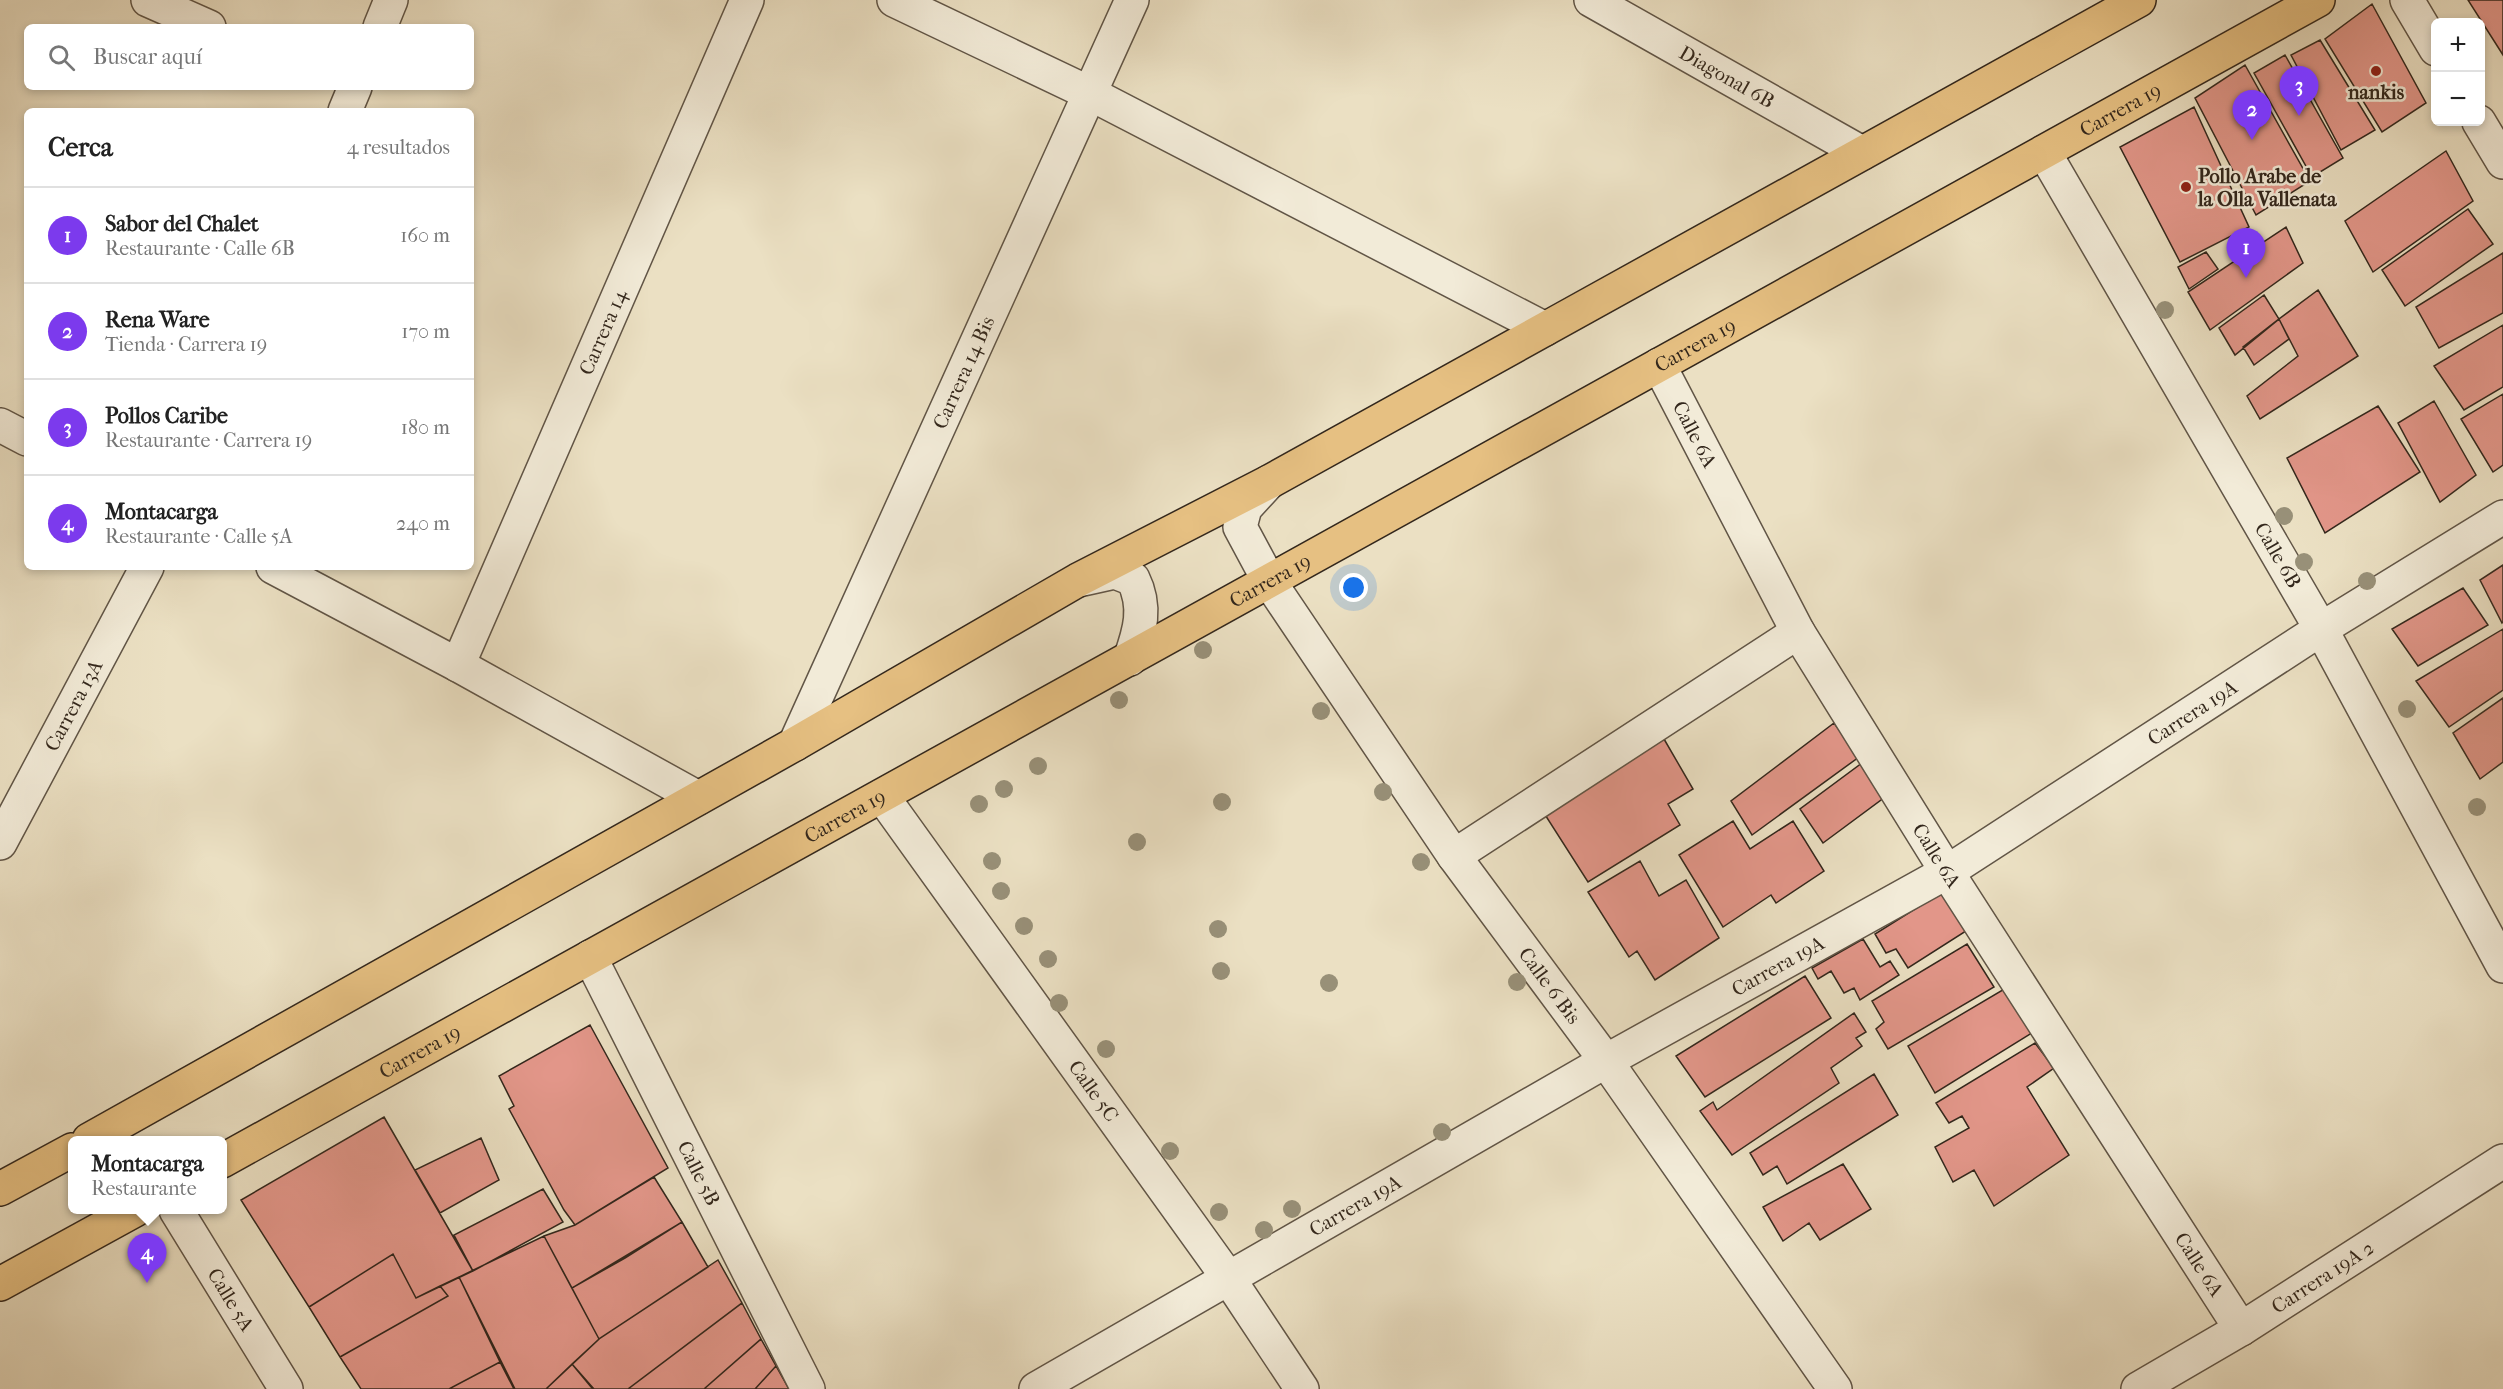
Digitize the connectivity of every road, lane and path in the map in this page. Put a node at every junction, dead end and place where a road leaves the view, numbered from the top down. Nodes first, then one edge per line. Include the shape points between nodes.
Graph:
1 (148, 0) edge
2 (391, 0) edge
3 (747, 0) edge
4 (894, 0) edge
5 (1132, 0) edge
6 (1591, 0) edge
7 (2139, 0) edge
8 (2318, 0) edge
9 (2407, 0) edge
10 (202, 24) edge
11 (381, 24) edge
12 (2431, 41) edge
13 (1089, 93) junction
14 (2481, 126) edge
15 (2044, 152) junction
16 (1862, 153) junction
17 (2503, 162) edge
18 (1545, 329) junction
19 (1659, 365) junction
20 (0, 425) edge
21 (24, 437) edge
22 (1269, 482) junction
23 (2503, 517) edge
24 (145, 570) edge
25 (279, 570) edge
26 (1078, 580) junction
27 (1269, 581) junction
28 (2321, 629) junction
29 (1798, 632) junction
30 (1130, 659) junction
31 (458, 665) junction
32 (795, 744) junction
33 (882, 796) junction
34 (698, 798) junction
35 (0, 843) edge
36 (1454, 856) junction
37 (1947, 873) junction
38 (590, 957) junction
39 (2503, 966) edge
40 (1606, 1061) junction
41 (97, 1136) edge
42 (68, 1152) edge
43 (227, 1158) edge
44 (2503, 1161) edge
45 (0, 1189) edge
46 (126, 1214) edge
47 (179, 1214) edge
48 (1229, 1279) junction
49 (0, 1284) edge
50 (2241, 1329) junction
51 (286, 1389) edge
52 (808, 1389) edge
53 (1036, 1389) edge
54 (1302, 1389) edge
55 (1835, 1389) edge
56 (2138, 1389) edge

1 - 10 street
2 - 11 street
3 - 31 street, Carrera 14
4 - 13 street
5 - 13 street, Carrera 14 Bis
6 - 16 street, Diagonal 6B
7 - 16 highway
8 - 15 highway, Carrera 19
9 - 12 street
13 - 18 street
13 - 32 street, Carrera 14 Bis
14 - 17 street
15 - 19 highway, Carrera 19
15 - 28 street, Calle 6B
16 - 18 highway
18 - 22 highway
19 - 27 highway, Carrera 19
19 - 29 street, Calle 6A
20 - 21 street
22 - 26 highway
22 - 27 street, Calle 6 Bis via 1245,508 1240,527
23 - 28 street, Carrera 19A
24 - 35 street, Carrera 13A
25 - 31 street
26 - 30 street via 1115,572 1133,579 1140,593 1141,625
26 - 32 highway
27 - 30 highway, Carrera 19
27 - 36 street, Calle 6 Bis
28 - 37 street, Carrera 19A
28 - 39 street, Calle 6B
29 - 36 street
29 - 37 street, Calle 6A
30 - 33 highway, Carrera 19
31 - 34 street
32 - 34 highway
33 - 38 highway, Carrera 19
33 - 48 street, Calle 5C
34 - 41 highway via 190,1087
36 - 40 street, Calle 6 Bis
37 - 40 street, Carrera 19A
37 - 50 street, Calle 6A
38 - 43 highway, Carrera 19
38 - 52 street, Calle 5B
40 - 48 street, Carrera 19A
40 - 55 street, Calle 6 Bis
42 - 45 highway
44 - 50 street, Carrera 19A 2
46 - 49 highway
47 - 51 street, Calle 5A
48 - 53 street, Carrera 19A
48 - 54 street, Calle 5C
50 - 56 street, Carrera 19A 2

